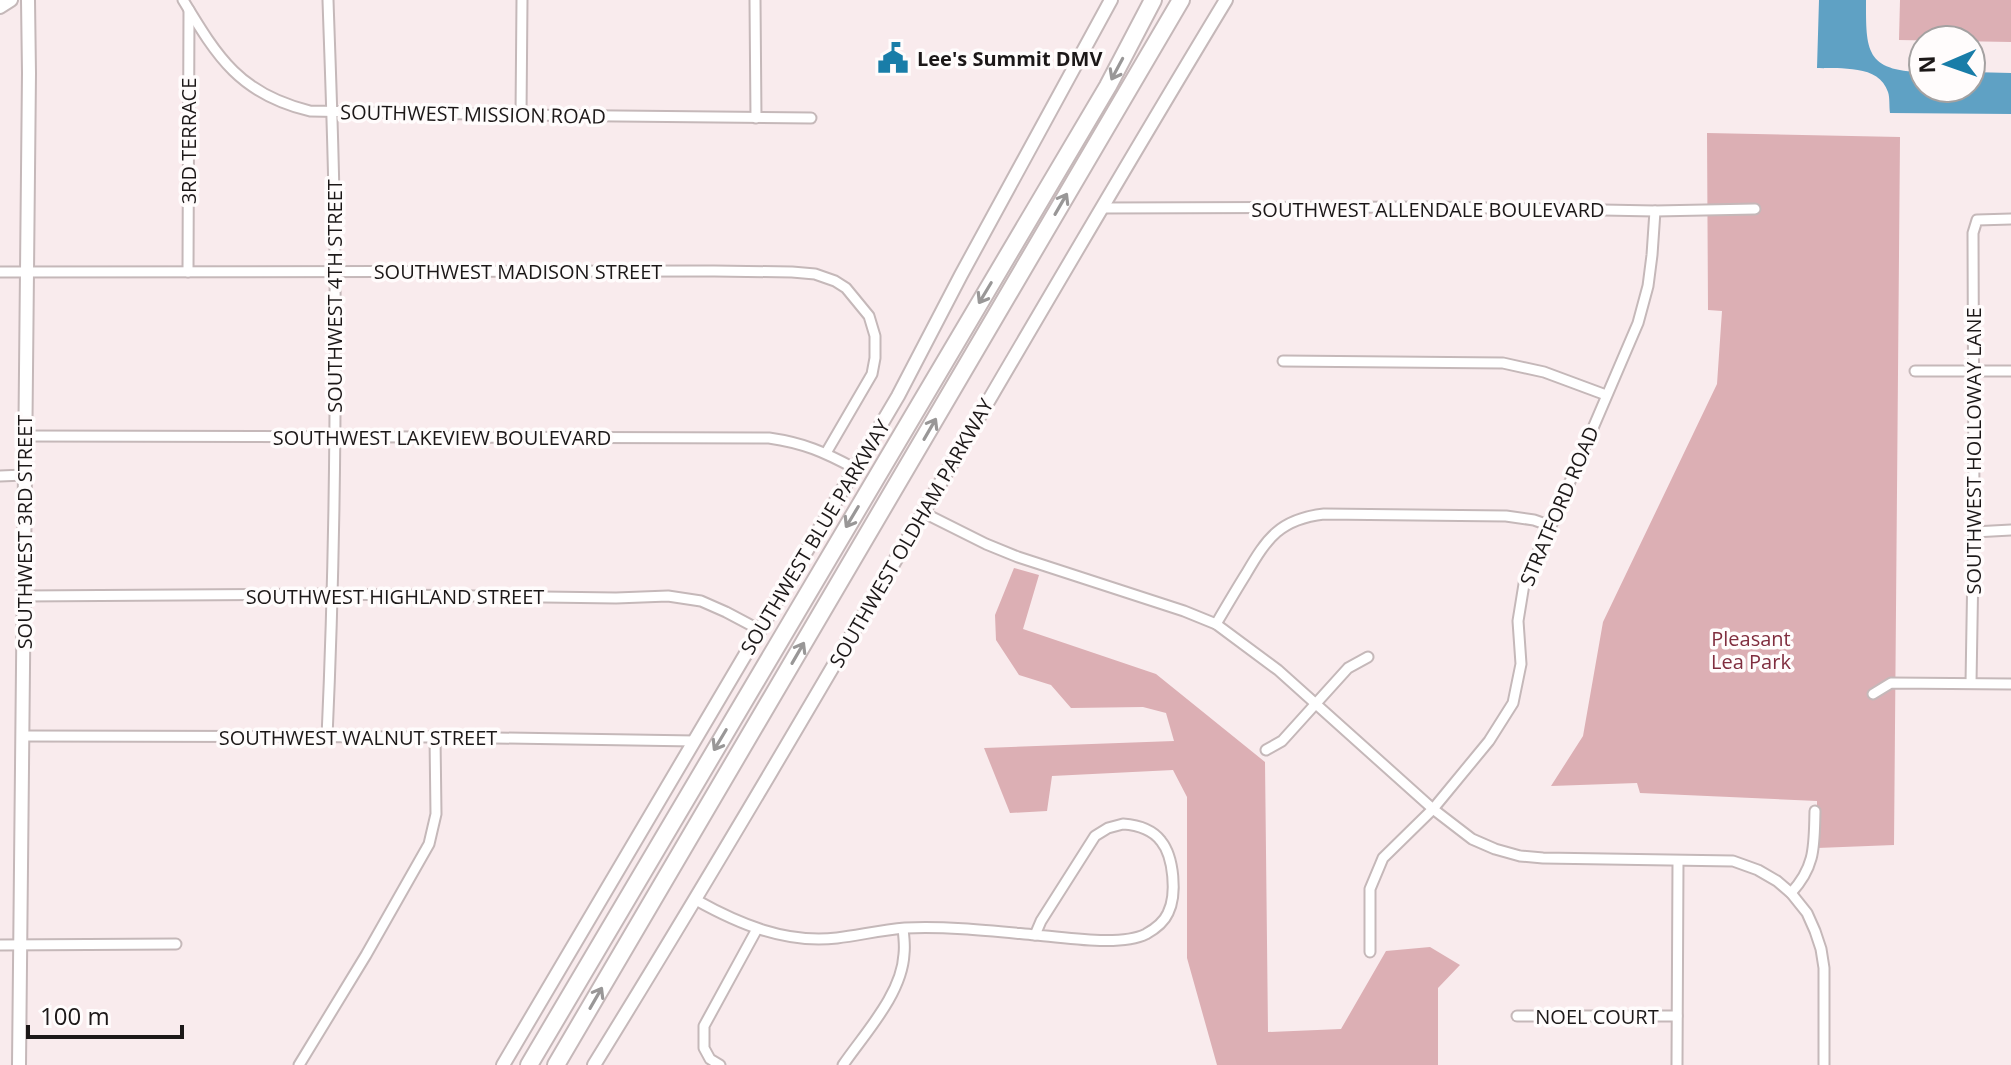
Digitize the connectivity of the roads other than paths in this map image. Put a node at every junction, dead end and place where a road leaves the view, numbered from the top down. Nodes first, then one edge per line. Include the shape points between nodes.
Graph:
1 (11, 0) edge
2 (28, 0) edge
3 (183, 0) edge
4 (328, 0) edge
5 (522, 0) edge
6 (755, 0) edge
7 (1111, 0) edge
8 (1153, 0) edge
9 (1181, 0) edge
10 (1226, 0) edge
11 (0, 7) edge
12 (189, 10) junction
13 (332, 112) junction
14 (521, 115) junction
15 (756, 118) junction
16 (811, 118) dead end
17 (1102, 208) junction
18 (1755, 209) dead end
19 (1655, 211) junction
20 (2011, 219) edge
21 (26, 271) junction
22 (0, 272) edge
23 (188, 272) junction
24 (335, 272) junction
25 (1283, 361) dead end
26 (1915, 371) dead end
27 (2011, 371) edge
28 (1973, 372) junction
29 (1606, 395) junction
30 (24, 436) junction
31 (335, 436) junction
32 (826, 453) junction
33 (854, 468) junction
34 (24, 475) junction
35 (0, 476) edge
36 (922, 512) junction
37 (1551, 526) junction
38 (2011, 530) edge
39 (1974, 532) junction
40 (333, 594) junction
41 (23, 596) junction
42 (1216, 624) junction
43 (760, 630) junction
44 (1368, 657) dead end
45 (1971, 683) junction
46 (2011, 684) edge
47 (1873, 694) dead end
48 (1316, 704) junction
49 (22, 736) junction
50 (327, 737) junction
51 (435, 737) junction
52 (695, 741) junction
53 (1266, 750) dead end
54 (1433, 809) junction
55 (1815, 811) dead end
56 (1678, 861) junction
57 (1791, 893) junction
58 (696, 900) junction
59 (757, 929) junction
60 (903, 929) junction
61 (1035, 935) junction
62 (176, 944) dead end
63 (0, 945) edge
64 (19, 945) junction
65 (1370, 952) dead end
66 (1517, 1016) dead end
67 (1677, 1016) junction
68 (19, 1065) edge
69 (299, 1065) edge
70 (503, 1065) edge
71 (529, 1065) edge
72 (556, 1065) edge
73 (594, 1065) edge
74 (720, 1065) edge
75 (843, 1065) edge
76 (1677, 1065) edge
77 (1824, 1065) edge

1 - 11 street
2 - 21 street, SOUTHWEST 3RD STREET
3 - 12 street, SOUTHWEST MISSION ROAD
4 - 13 street, SOUTHWEST 4TH STREET
5 - 14 street
6 - 15 street
7 - 33 street, SOUTHWEST BLUE PARKWAY
8 -> 71 highway via 1108,86
72 -> 9 highway
10 - 17 street, SOUTHWEST OLDHAM PARKWAY
12 - 13 street, SOUTHWEST MISSION ROAD via 219,57 250,86 288,106
12 - 23 street, 3RD TERRACE
13 - 14 street, SOUTHWEST MISSION ROAD
13 - 24 street, SOUTHWEST 4TH STREET
14 - 15 street, SOUTHWEST MISSION ROAD
15 - 16 street, SOUTHWEST MISSION ROAD
17 - 19 street, SOUTHWEST ALLENDALE BOULEVARD
17 - 36 street, SOUTHWEST OLDHAM PARKWAY
18 - 19 street, SOUTHWEST ALLENDALE BOULEVARD
19 - 29 street, STRATFORD ROAD via 1648,286
20 - 28 street, SOUTHWEST HOLLOWAY LANE via 1977,220 1973,233
21 - 22 street, SOUTHWEST MADISON STREET
21 - 23 street, SOUTHWEST MADISON STREET
21 - 30 street, SOUTHWEST 3RD STREET
23 - 24 street, SOUTHWEST MADISON STREET
24 - 31 street, SOUTHWEST 4TH STREET
24 - 32 street, SOUTHWEST MADISON STREET via 714,271 824,277 859,302 875,336 872,374
25 - 29 street via 1503,363
26 - 28 street
27 - 28 street
28 - 39 street, SOUTHWEST HOLLOWAY LANE
29 - 37 street, STRATFORD ROAD
30 - 31 street, SOUTHWEST LAKEVIEW BOULEVARD
30 - 34 street, SOUTHWEST 3RD STREET
31 - 32 street, SOUTHWEST LAKEVIEW BOULEVARD via 769,438
31 - 40 street, SOUTHWEST 4TH STREET
32 - 33 street, SOUTHWEST LAKEVIEW BOULEVARD
33 - 43 street, SOUTHWEST BLUE PARKWAY
34 - 35 street
34 - 41 street, SOUTHWEST 3RD STREET
36 - 42 street via 1018,557
36 - 58 street, SOUTHWEST OLDHAM PARKWAY
37 - 42 street via 1506,516 1324,514 1300,519 1263,545
37 - 54 street, STRATFORD ROAD via 1525,578 1518,621 1521,664 1513,703
38 - 39 street
39 - 45 street, SOUTHWEST HOLLOWAY LANE
40 - 41 street, SOUTHWEST HIGHLAND STREET
40 - 43 street, SOUTHWEST HIGHLAND STREET via 668,596 701,601
40 - 50 street, SOUTHWEST 4TH STREET
41 - 49 street, SOUTHWEST 3RD STREET
42 - 48 street
43 - 52 street, SOUTHWEST BLUE PARKWAY
44 - 48 street via 1348,668
45 - 46 street
45 - 47 street via 1891,683
48 - 53 street via 1282,741
48 - 54 street
49 - 50 street, SOUTHWEST WALNUT STREET
49 - 64 street, SOUTHWEST 3RD STREET
50 - 51 street, SOUTHWEST WALNUT STREET
51 - 52 street, SOUTHWEST WALNUT STREET
51 - 69 street via 436,814 429,844
52 - 70 street, SOUTHWEST BLUE PARKWAY
54 - 56 street via 1472,839 1520,856
54 - 65 street, STRATFORD ROAD via 1383,858 1370,889
55 - 57 street via 1814,852 1803,880
56 - 57 street via 1733,861 1758,870
56 - 67 street
57 - 77 street via 1807,913 1821,949
58 - 59 street
58 - 73 street, SOUTHWEST OLDHAM PARKWAY
59 - 60 street via 834,939
59 - 74 street via 704,1026 704,1048
60 - 61 street
60 - 75 street via 901,973 892,994
61 - 61 street via 1124,940 1154,929 1170,910 1173,890 1172,869 1161,841 1138,825 1123,824 1095,836
62 - 64 street
63 - 64 street
64 - 68 street, SOUTHWEST 3RD STREET
66 - 67 street, NOEL COURT
67 - 76 street

